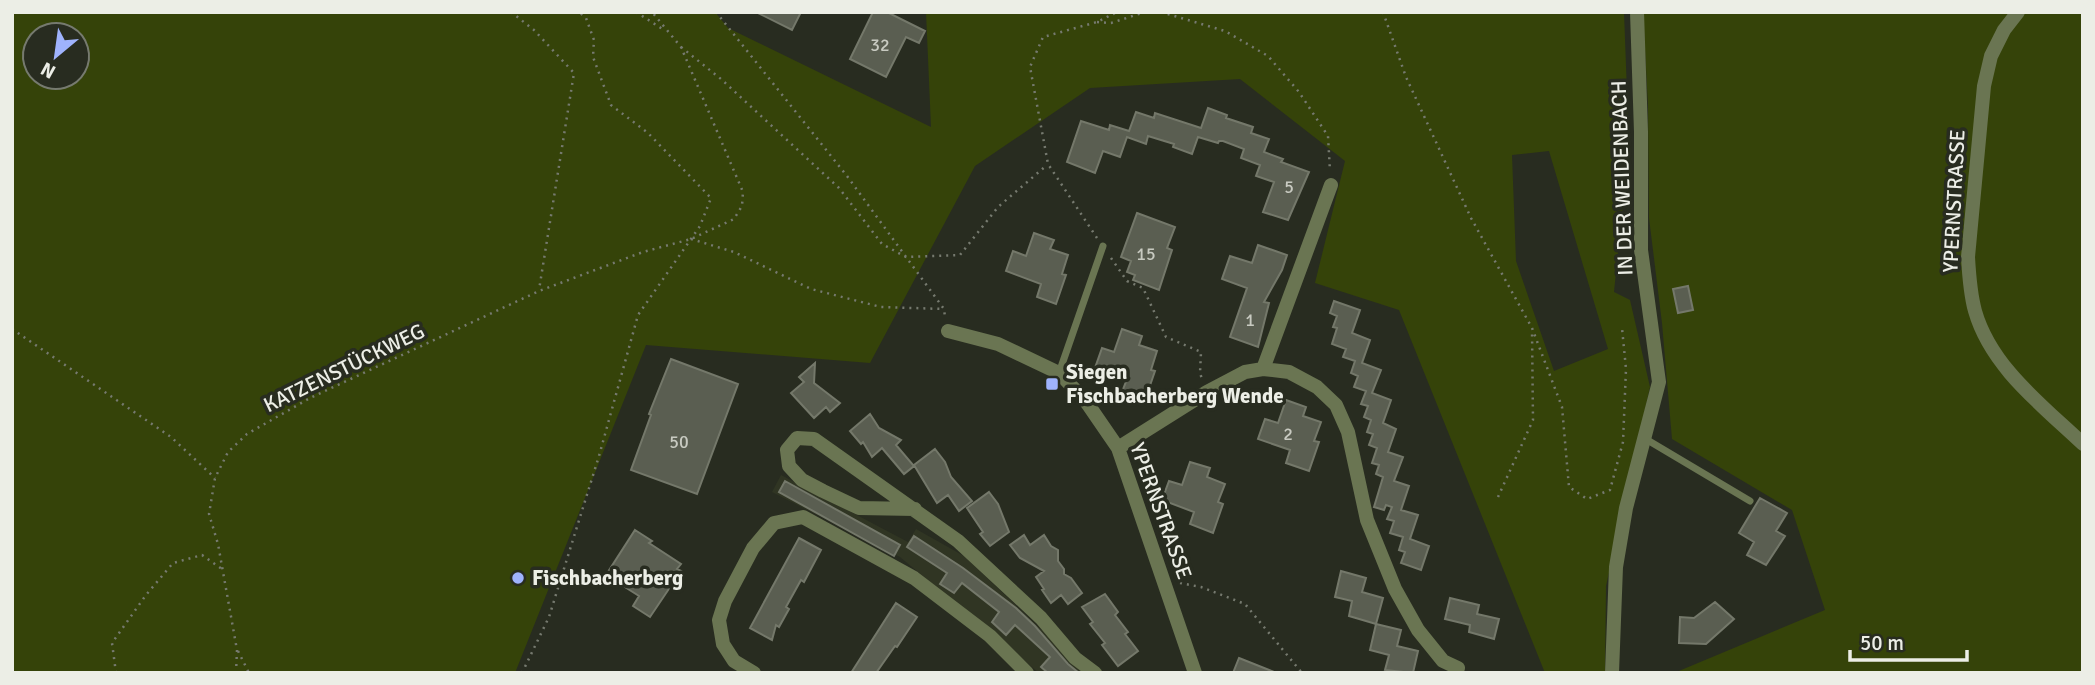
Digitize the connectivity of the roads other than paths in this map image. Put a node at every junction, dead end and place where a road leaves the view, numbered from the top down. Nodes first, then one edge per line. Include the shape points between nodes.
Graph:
1 (1637, 12) edge
2 (2018, 12) edge
3 (1331, 185) road end
4 (1103, 246) road end
5 (948, 331) dead end
6 (1263, 369) junction
7 (1059, 373) junction
8 (1644, 438) junction
9 (2083, 444) edge
10 (1118, 448) junction
11 (1750, 501) dead end
12 (915, 509) junction
13 (1458, 668) dead end
14 (754, 673) edge
15 (1027, 673) edge
16 (1095, 673) edge
17 (1195, 673) edge
18 (1612, 673) edge

1 - 8 street, IN DER WEIDENBACH via 1641,250 1659,382
2 - 9 street, YPERNSTRASSE via 1991,56 1984,86 1968,257 1970,285 1987,341 2005,367
3 - 6 street
4 - 7 lane
5 - 7 street, YPERNSTRASSE via 998,344
6 - 10 street via 1245,372 1207,392
6 - 13 street via 1289,372 1317,387 1336,405 1348,432 1367,520 1395,589 1426,640 1443,661
7 - 10 street, YPERNSTRASSE via 1085,400
8 - 11 lane
8 - 18 street, IN DER WEIDENBACH via 1616,567
10 - 17 street, YPERNSTRASSE
12 - 12 street via 814,439 797,438 787,450 789,466 822,491 859,508
12 - 16 street via 958,541
14 - 15 street via 734,661 723,644 719,620 753,548 774,523 803,517 914,578 990,636

